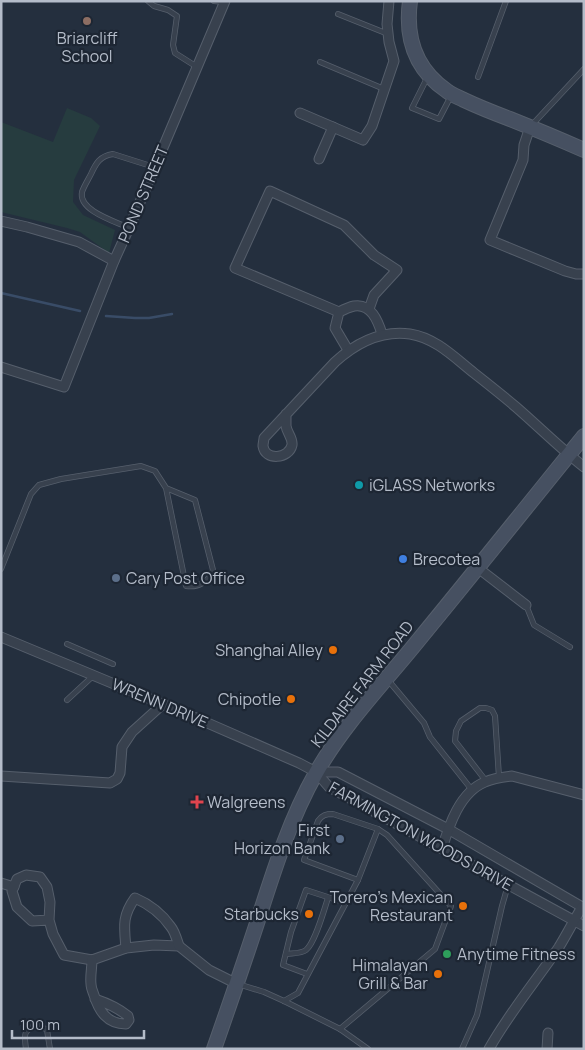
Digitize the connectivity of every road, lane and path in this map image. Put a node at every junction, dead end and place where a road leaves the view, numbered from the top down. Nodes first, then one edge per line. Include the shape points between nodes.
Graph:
1 (148, 1) edge
2 (214, 1) edge
3 (389, 1) edge
4 (410, 1) edge
5 (506, 1) edge
6 (225, 2) edge
7 (338, 14) dead end
8 (389, 34) junction
9 (320, 62) dead end
10 (197, 67) junction
11 (584, 69) edge
12 (429, 75) junction
13 (478, 77) dead end
14 (384, 89) junction
15 (452, 94) junction
16 (300, 113) dead end
17 (332, 127) junction
18 (530, 127) junction
19 (584, 150) edge
20 (318, 159) dead end
21 (155, 168) junction
22 (1, 221) edge
23 (130, 228) junction
24 (114, 261) junction
25 (584, 274) edge
26 (369, 309) junction
27 (339, 312) junction
28 (382, 334) junction
29 (348, 350) junction
30 (1, 367) edge
31 (286, 414) junction
32 (584, 436) edge
33 (568, 455) junction
34 (584, 468) edge
35 (166, 488) junction
36 (478, 568) junction
37 (1, 570) edge
38 (526, 605) joint
39 (1, 637) edge
40 (67, 644) dead end
41 (570, 647) dead end
42 (114, 664) dead end
43 (94, 675) junction
44 (387, 679) junction
45 (67, 700) dead end
46 (163, 704) junction
47 (316, 772) junction
48 (1, 776) edge
49 (500, 777) junction
50 (486, 781) junction
51 (472, 790) junction
52 (584, 795) edge
53 (378, 829) junction
54 (448, 829) junction
55 (442, 849) junction
56 (358, 880) junction
57 (1, 883) edge
58 (508, 885) junction
59 (14, 887) junction
60 (328, 898) junction
61 (346, 903) junction
62 (583, 907) edge
63 (49, 920) junction
64 (574, 921) junction
65 (584, 926) edge
66 (179, 946) junction
67 (126, 948) junction
68 (286, 954) junction
69 (92, 960) junction
70 (307, 974) junction
71 (237, 984) junction
72 (95, 999) dead end
73 (284, 1001) junction
74 (340, 1030) junction
75 (548, 1033) dead end
76 (26, 1049) edge
77 (50, 1049) edge
78 (214, 1049) edge
79 (368, 1049) edge
80 (462, 1049) edge
81 (489, 1049) edge
82 (547, 1049) edge

1 - 10 lane via 177,16 172,45 175,53
2 - 6 lane
3 - 8 street
4 - 12 main road via 410,39 416,56
5 - 13 lane
6 - 10 street, POND STREET
7 - 8 lane
8 - 14 street via 394,61
9 - 14 lane
10 - 21 street, POND STREET
11 - 18 lane
12 - 15 main road
12 - 15 lane via 412,108 439,119
14 - 17 street via 372,126 363,140
15 - 18 main road
16 - 17 street
17 - 20 street
18 - 19 main road
18 - 25 street via 523,160 490,240 565,271
21 - 23 street, POND STREET
21 - 23 lane via 113,154 107,155 95,165 82,193 86,205
22 - 24 street via 79,242
23 - 24 street, POND STREET
24 - 30 street, POND STREET via 64,387
26 - 27 street via 354,306
26 - 27 street via 374,295 397,270 374,254 344,225 270,191 235,268
26 - 28 street
27 - 29 street via 335,328
28 - 29 street
28 - 33 street via 412,334 440,345 515,406
29 - 31 street
31 - 31 street via 264,438 263,446 269,455 283,455 292,445 286,429
32 - 33 main road, KILDAIRE FARM ROAD
33 - 34 street
33 - 36 main road, KILDAIRE FARM ROAD
35 - 35 lane via 195,500 213,570 204,583 186,586
35 - 37 lane via 155,471 140,466 39,485 31,494
36 - 38 street
36 - 44 main road, KILDAIRE FARM ROAD
38 - 41 lane via 534,624
39 - 43 street, WRENN DRIVE
40 - 42 lane
43 - 45 lane
43 - 46 street, WRENN DRIVE
44 - 47 main road, KILDAIRE FARM ROAD via 352,720
44 - 51 lane via 424,723 430,737
46 - 47 street, WRENN DRIVE
46 - 48 street via 132,732 122,747 120,773 110,783
47 - 54 street, FARMINGTON WOODS DRIVE via 338,772
47 - 55 street, FARMINGTON WOODS DRIVE via 329,787
47 - 71 main road, KILDAIRE FARM ROAD via 286,839
49 - 50 street
49 - 50 lane via 495,716 492,710 480,708 461,722 455,740
49 - 52 street via 519,777
50 - 51 street
51 - 54 street
53 - 56 lane
53 - 56 lane via 333,814 321,816 318,821 304,860
53 - 74 lane via 451,906 435,949
54 - 55 street
54 - 62 street, FARMINGTON WOODS DRIVE
55 - 58 street, FARMINGTON WOODS DRIVE
56 - 61 lane
57 - 59 street
58 - 64 street, FARMINGTON WOODS DRIVE
58 - 80 lane via 477,1014
59 - 63 street via 12,891 17,907 32,921
59 - 63 street via 17,879 40,876 47,887
60 - 61 lane
60 - 68 lane via 306,951
60 - 68 lane via 306,890
61 - 70 lane
62 - 64 street
63 - 69 street via 64,955
64 - 65 street, FARMINGTON WOODS DRIVE
64 - 81 street
66 - 67 street
66 - 67 street via 172,928 160,914 135,898 124,921
66 - 71 street via 209,970
67 - 69 street
68 - 70 lane via 283,965
69 - 72 street via 91,985
70 - 73 lane via 298,993
71 - 73 lane
71 - 78 main road, KILDAIRE FARM ROAD
73 - 74 lane
74 - 79 lane
75 - 82 street
76 - 77 lane via 28,1029 37,1024 47,1030

